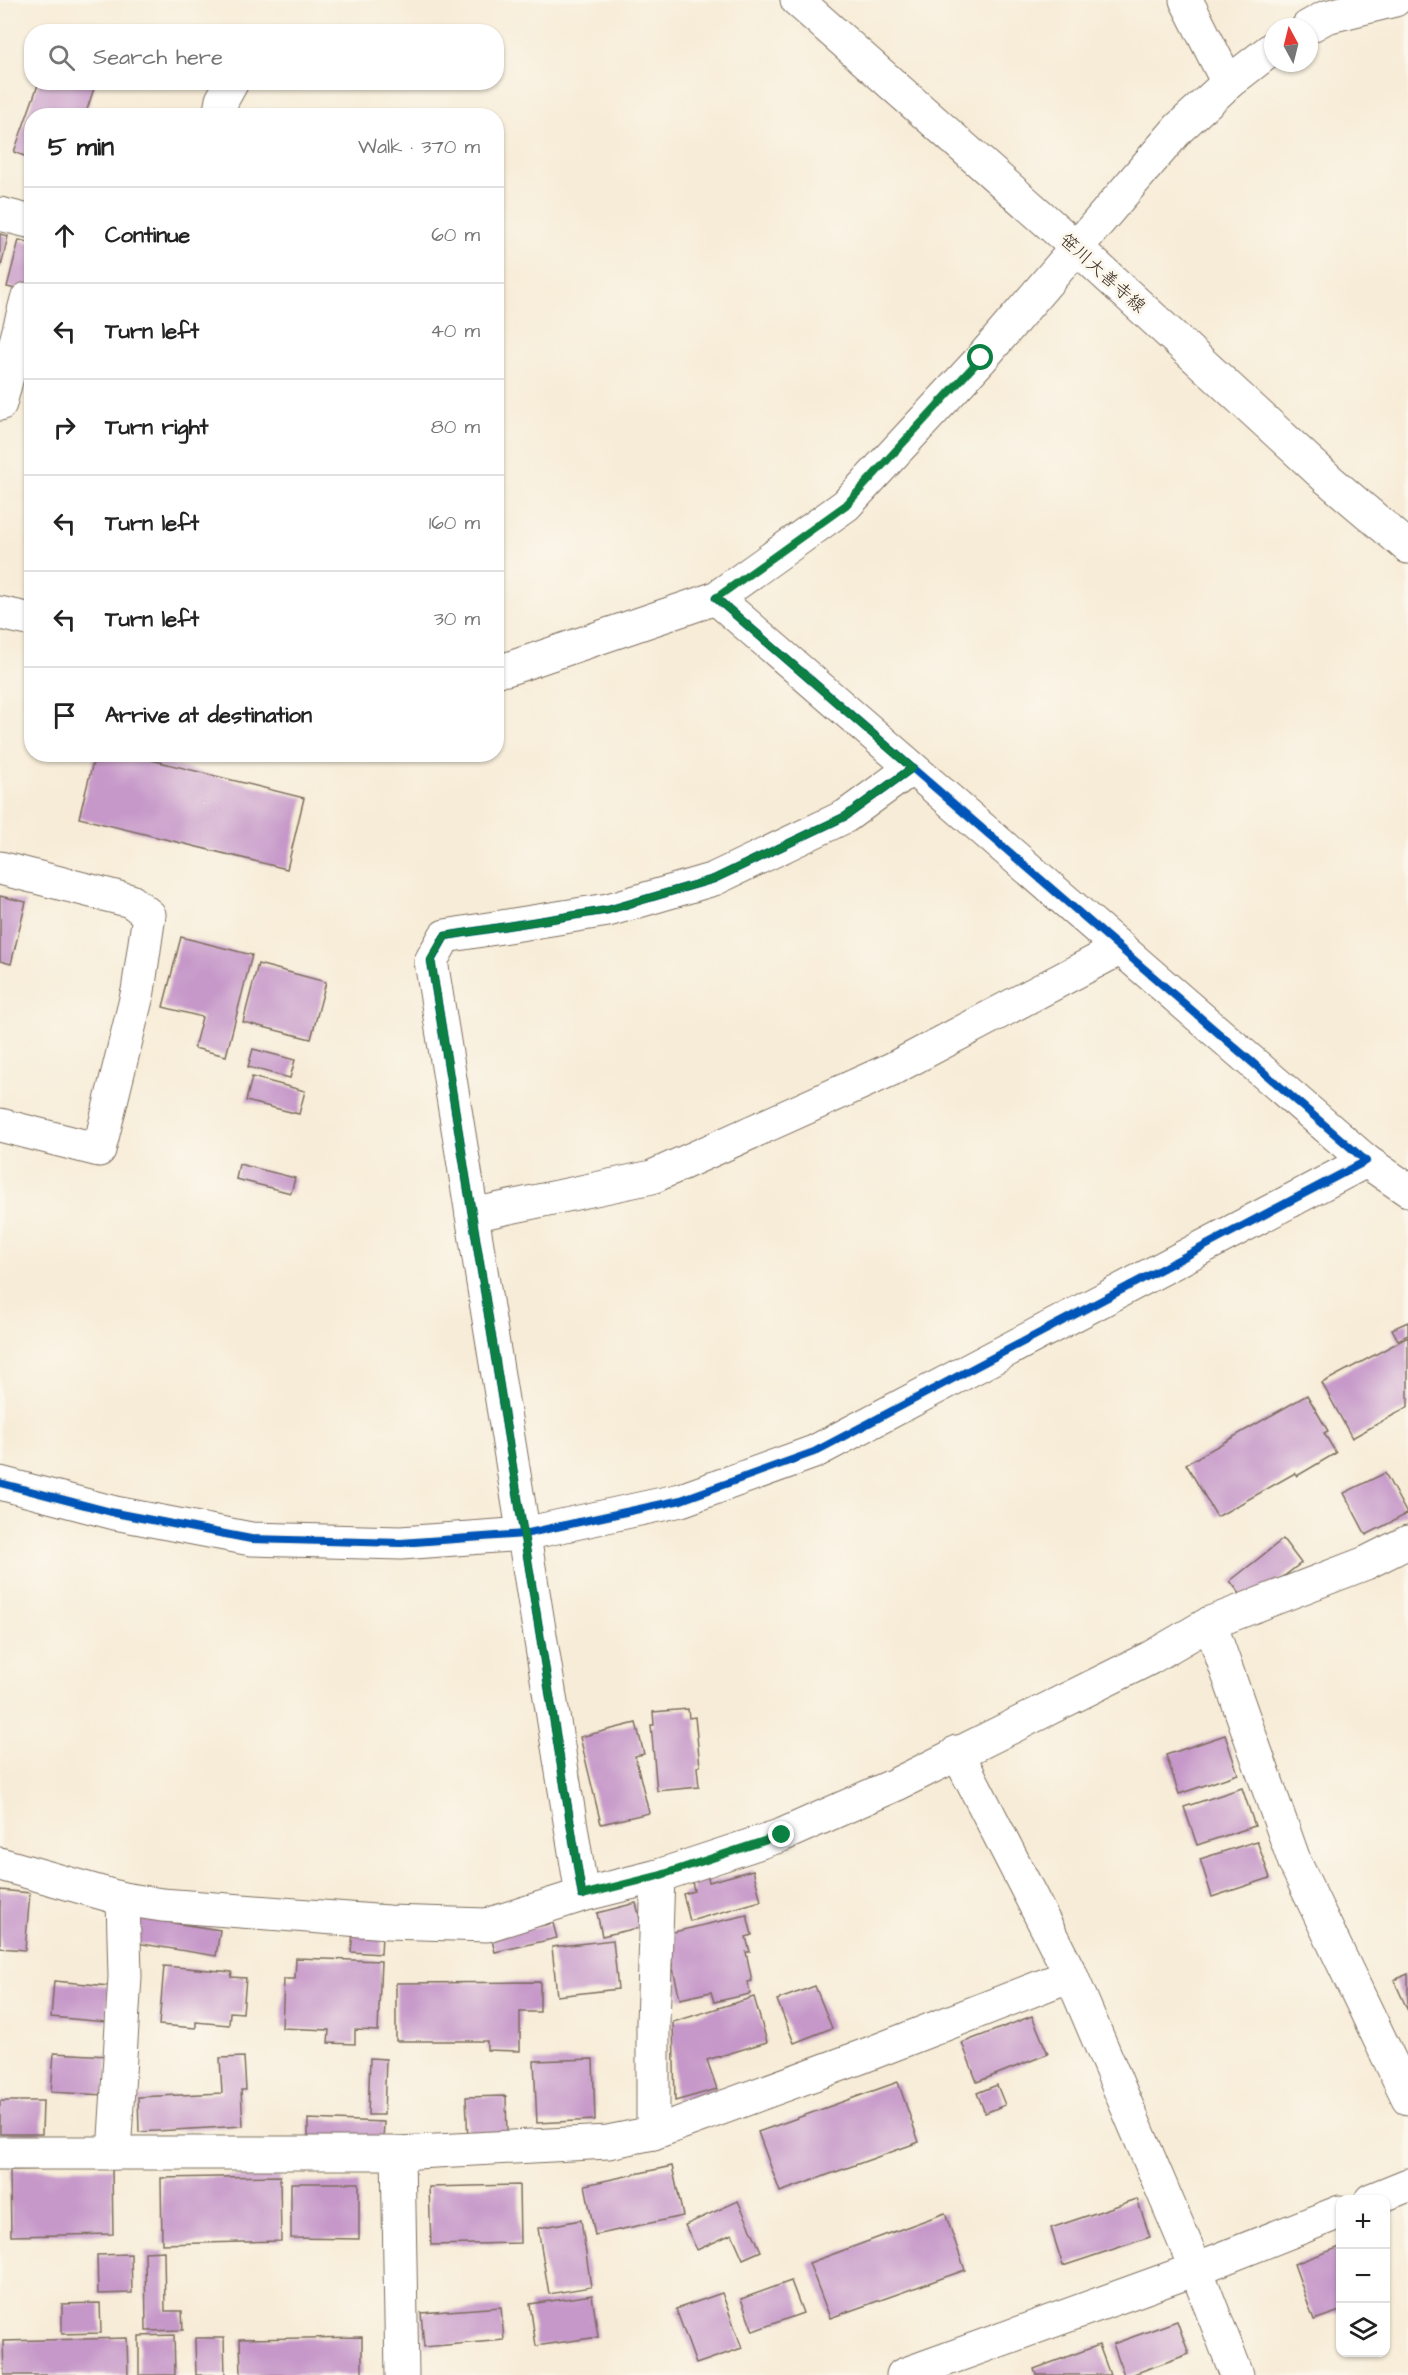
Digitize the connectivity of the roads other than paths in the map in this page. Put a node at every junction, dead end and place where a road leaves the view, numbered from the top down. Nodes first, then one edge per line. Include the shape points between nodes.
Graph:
1 (797, 0) edge
2 (1186, 0) edge
3 (1395, 0) edge
4 (1318, 21) edge
5 (1264, 55) edge
6 (1228, 83) junction
7 (228, 90) edge
8 (220, 108) edge
9 (0, 214) edge
10 (24, 220) edge
11 (1078, 249) junction
12 (24, 311) edge
13 (0, 404) edge
14 (1408, 547) edge
15 (716, 598) junction
16 (0, 613) edge
17 (24, 618) edge
18 (504, 669) edge
19 (912, 768) junction
20 (0, 868) edge
21 (1121, 948) junction
22 (0, 1125) edge
23 (1366, 1161) junction
24 (1408, 1190) edge
25 (472, 1215) junction
26 (0, 1483) edge
27 (524, 1534) junction
28 (1408, 1542) edge
29 (1210, 1623) junction
30 (957, 1752) junction
31 (0, 1864) edge
32 (658, 1876) junction
33 (582, 1895) junction
34 (123, 1899) junction
35 (1071, 1975) junction
36 (1408, 2098) edge
37 (653, 2133) junction
38 (0, 2153) edge
39 (114, 2153) junction
40 (398, 2153) junction
41 (1408, 2185) edge
42 (1382, 2195) edge
43 (1336, 2214) edge
44 (1196, 2269) junction
45 (402, 2375) edge
46 (903, 2375) edge
47 (1237, 2375) edge

1 - 11 street, 笹川大善寺線
2 - 6 street
3 - 4 street
5 - 6 street
6 - 11 street via 1179,128
7 - 8 street
9 - 10 street
11 - 14 street, 笹川大善寺線 via 1329,480
11 - 15 street via 846,505
12 - 13 street
15 - 18 street
15 - 19 street
16 - 17 street
19 - 21 street
19 - 25 street via 846,816 714,879 608,910 445,936 431,960
20 - 22 street via 131,901 149,915 138,991 99,1150
21 - 23 street
21 - 25 street via 892,1070 652,1177
23 - 24 street
23 - 27 street via 814,1452 681,1500
25 - 27 street
26 - 27 street via 115,1514 251,1539 402,1543
27 - 33 street
28 - 29 street via 1366,1563
29 - 30 street via 1150,1658
29 - 36 street via 1295,1863
30 - 32 street via 897,1784 782,1835
30 - 35 street
31 - 34 street
32 - 33 street
32 - 37 street
33 - 34 street via 487,1925 388,1922
34 - 39 street via 125,1977
35 - 37 street
35 - 44 street
37 - 40 street via 608,2142
38 - 39 street
39 - 40 street
40 - 45 street
41 - 42 street
43 - 44 street
44 - 46 street
44 - 47 street

